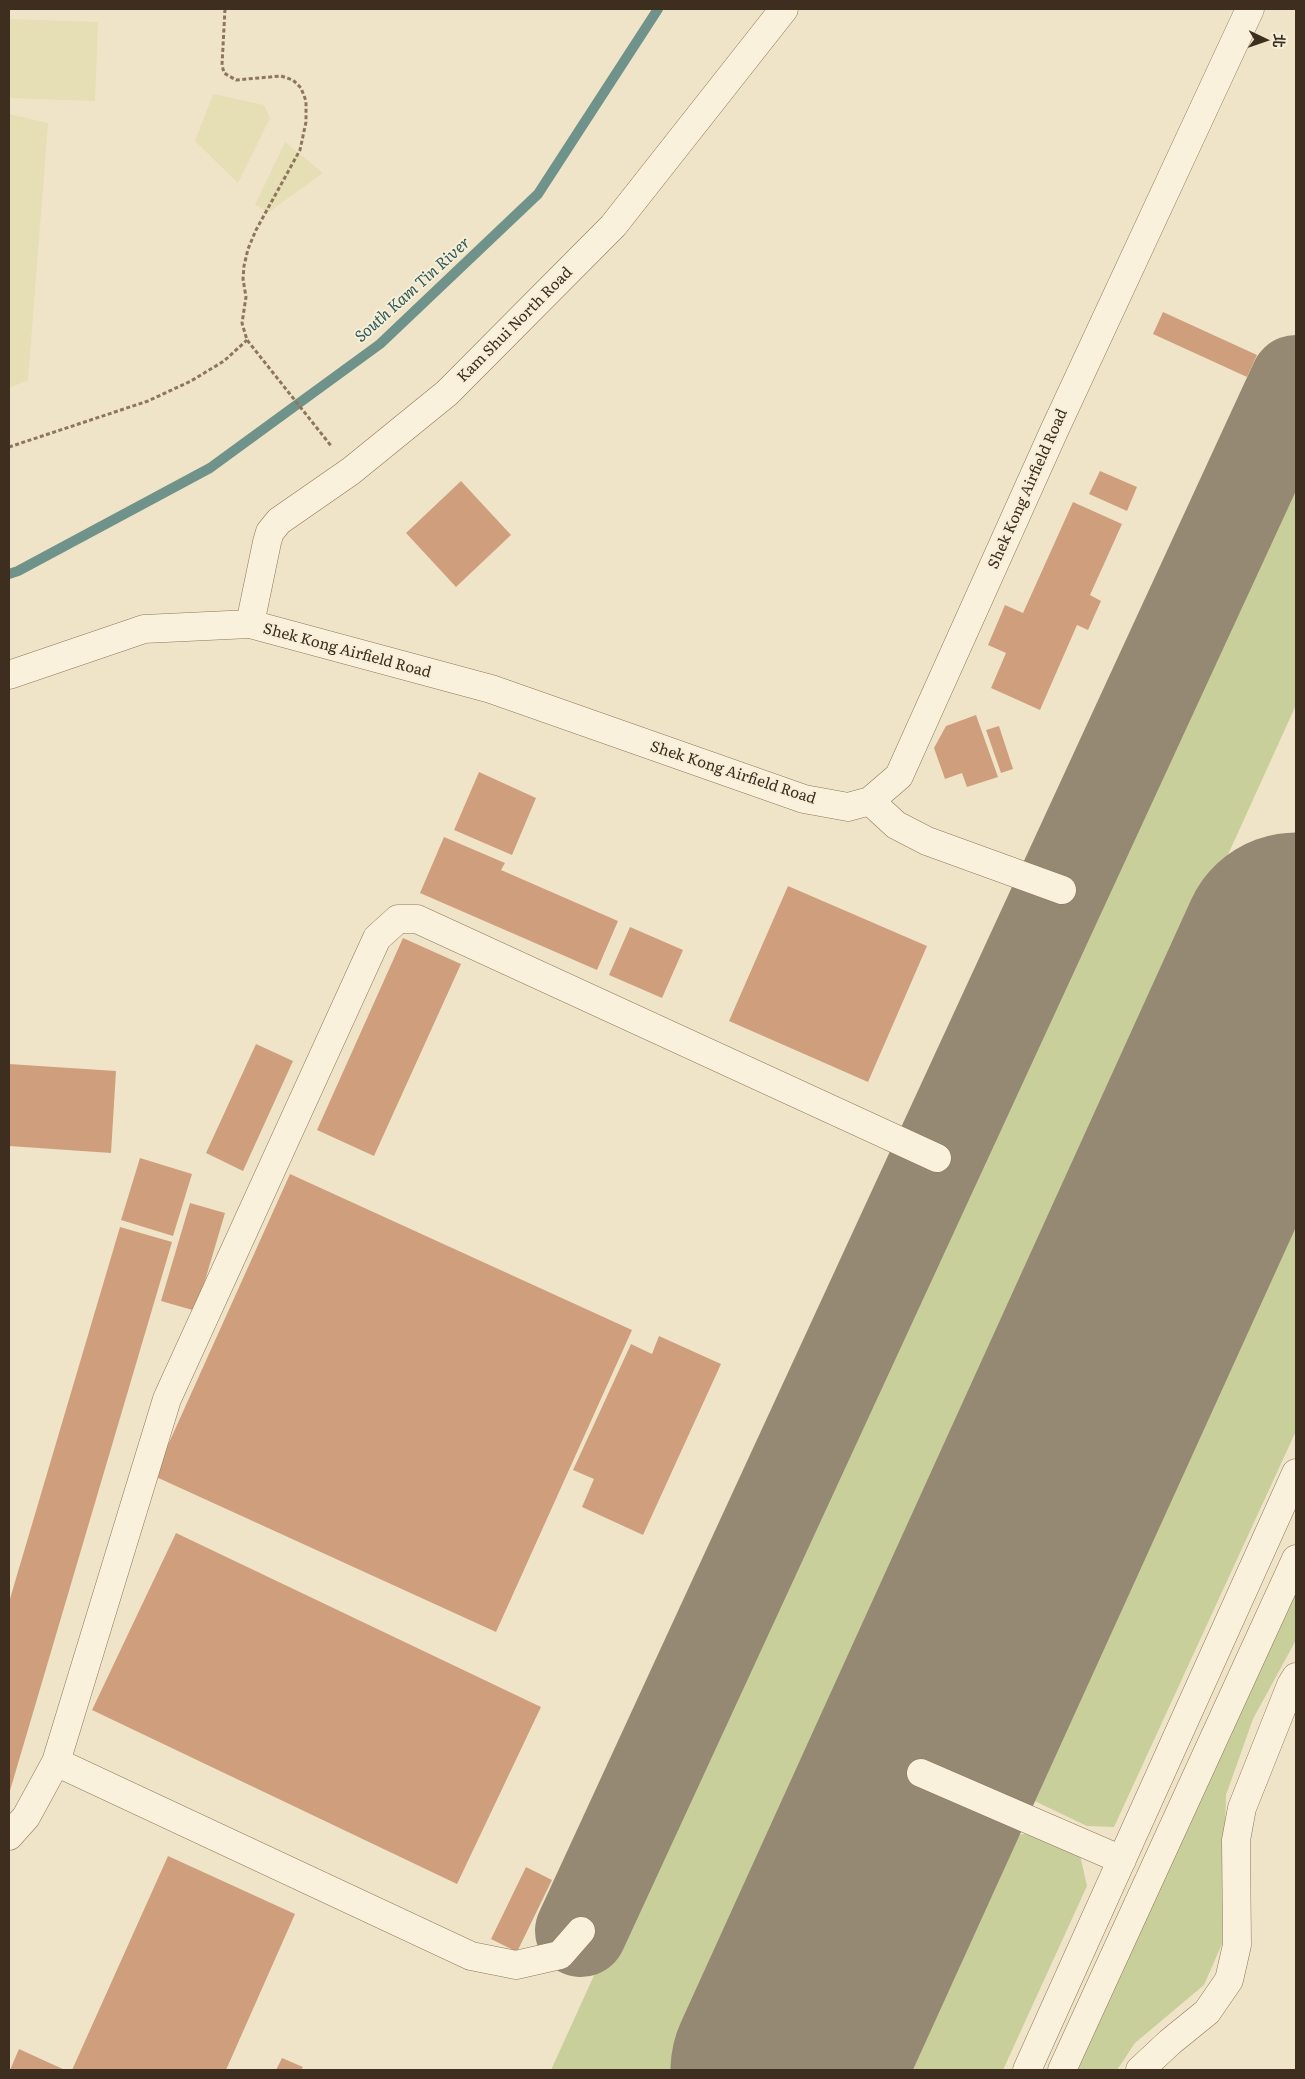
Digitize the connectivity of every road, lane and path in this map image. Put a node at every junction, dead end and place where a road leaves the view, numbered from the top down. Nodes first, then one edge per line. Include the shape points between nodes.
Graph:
1 (225, 9) edge
2 (784, 9) edge
3 (1250, 9) edge
4 (247, 340) junction
5 (9, 447) edge
6 (351, 471) junction
7 (250, 624) junction
8 (9, 675) edge
9 (870, 801) junction
10 (1062, 890) dead end
11 (937, 1158) dead end
12 (1296, 1473) edge
13 (1296, 1559) edge
14 (1296, 1677) edge
15 (56, 1762) junction
16 (921, 1773) dead end
17 (9, 1836) edge
18 (1122, 1860) junction
19 (580, 1931) dead end
20 (1027, 2070) edge
21 (1062, 2070) edge
22 (1140, 2070) edge

1 - 4 path via 224,73 236,80 281,76 293,80 301,88 306,101 306,122 300,150 256,230 244,266 246,298 242,323
2 - 6 street, Kam Shui North Road via 613,226 447,393
3 - 9 street, Shek Kong Airfield Road via 1062,413 899,776
4 - 5 path via 224,361 148,401
4 - 6 path
6 - 7 street, Kam Shui North Road via 279,521 270,532
7 - 8 street, Shek Kong Airfield Road via 144,629
7 - 9 street, Shek Kong Airfield Road via 491,689 804,799 848,807
9 - 10 street via 896,825 927,841
11 - 15 street via 417,919 398,919 377,938 167,1399
12 - 18 street
13 - 21 street
14 - 22 street via 1242,1808 1236,1840 1237,1945 1229,1980 1207,2012
15 - 17 street via 26,1817
15 - 19 street via 470,1956 516,1965 560,1955
16 - 18 street
18 - 20 street

